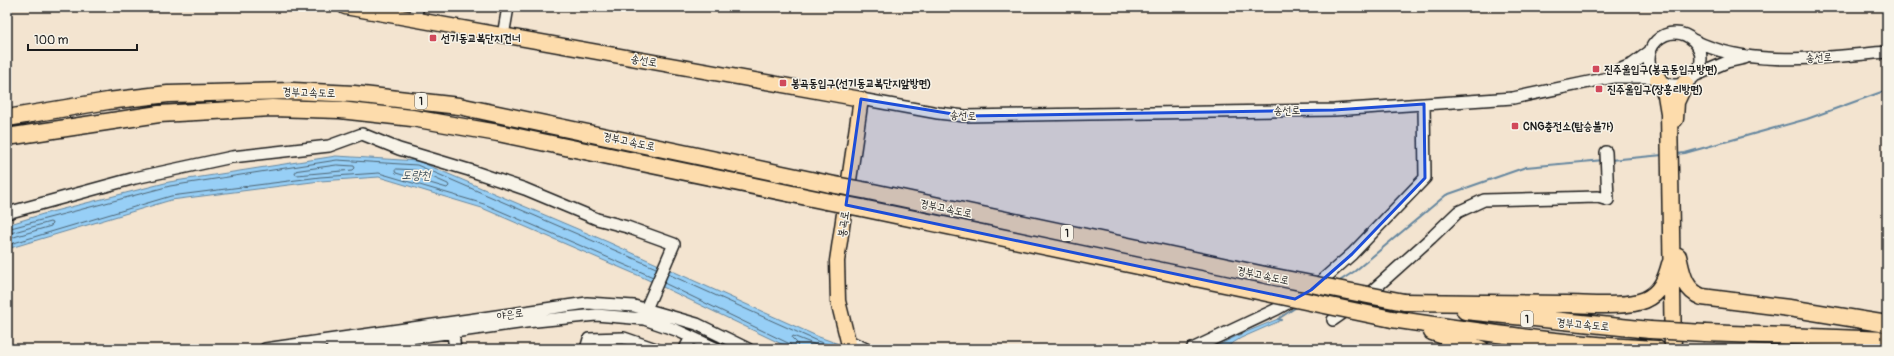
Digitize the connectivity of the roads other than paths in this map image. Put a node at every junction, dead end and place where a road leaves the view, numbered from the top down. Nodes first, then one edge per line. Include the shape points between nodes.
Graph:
1 (345, 7) edge
2 (508, 7) edge
3 (416, 13) edge
4 (503, 36) junction
5 (1693, 40) junction
6 (1649, 52) junction
7 (1887, 52) edge
8 (1752, 57) junction
9 (1657, 78) junction
10 (1689, 80) junction
11 (1588, 81) junction
12 (861, 99) junction
13 (1424, 104) junction
14 (7, 118) edge
15 (7, 137) edge
16 (1672, 138) junction
17 (1606, 152) dead end
18 (7, 213) edge
19 (1674, 260) junction
20 (1404, 302) junction
21 (646, 309) junction
22 (1392, 319) junction
23 (1333, 320) dead end
24 (1887, 324) edge
25 (453, 327) junction
26 (691, 337) junction
27 (1887, 340) edge
28 (848, 344) edge
29 (639, 347) edge
30 (265, 349) edge
31 (332, 349) edge
32 (455, 349) edge
33 (586, 349) edge
34 (656, 349) edge
35 (685, 349) edge
36 (716, 349) edge
37 (748, 349) edge
38 (866, 349) edge
39 (1192, 349) edge
40 (1481, 349) edge
41 (1649, 349) edge
42 (1658, 349) edge
43 (1672, 349) edge
44 (1681, 349) edge

1 - 3 main road, 송선로
2 - 4 street
3 - 4 main road, 송선로
4 - 12 main road, 송선로
5 - 6 street via 1681,34 1669,33 1657,40
5 - 8 street via 1716,50
5 - 10 street via 1701,58 1699,69
6 - 9 street via 1649,65
6 - 11 street via 1624,69
7 - 8 street, 송선로 via 1829,57
8 - 10 street via 1727,62
9 - 10 street via 1671,85
9 - 11 street via 1619,76
9 - 16 highway via 1668,103
10 - 16 highway via 1676,102
11 - 13 street, 송선로 via 1518,97
12 - 13 street, 송선로 via 966,116 1334,110
12 - 28 main road, 봉곡로 via 837,261 838,301
13 - 39 street via 1425,178 1352,254 1311,290
14 - 20 highway, 경부고속도로 / 1, bridge via 168,94 293,91 354,94 459,106
15 - 22 highway, 경부고속도로 / 1, bridge via 158,114 272,108 340,110 412,118 498,133
16 - 19 highway
17 - 23 street via 1608,200 1598,197 1484,200 1458,212 1363,299
18 - 21 street via 135,178 232,157 329,146 362,134 399,149 525,189 597,219 674,244
19 - 20 highway via 1658,292 1646,300 1637,302
19 - 24 highway via 1686,285 1694,294 1702,297
19 - 43 highway
19 - 44 highway
20 - 27 highway, 경부고속도로 / 1, bridge via 1506,317 1650,330
21 - 25 street, 야은로 via 588,303
21 - 37 street, 야은로 via 697,324
22 - 40 highway
22 - 41 highway, 경부고속도로 / 1 via 1563,342
25 - 26 street, 야은로 via 596,315 644,319
25 - 30 street, 야은로
25 - 31 street, 야은로
25 - 32 street
26 - 35 street
26 - 36 street, 야은로
28 - 38 street
29 - 33 street via 624,338 589,339
29 - 34 street
41 - 42 highway, 경부고속도로 / 1

